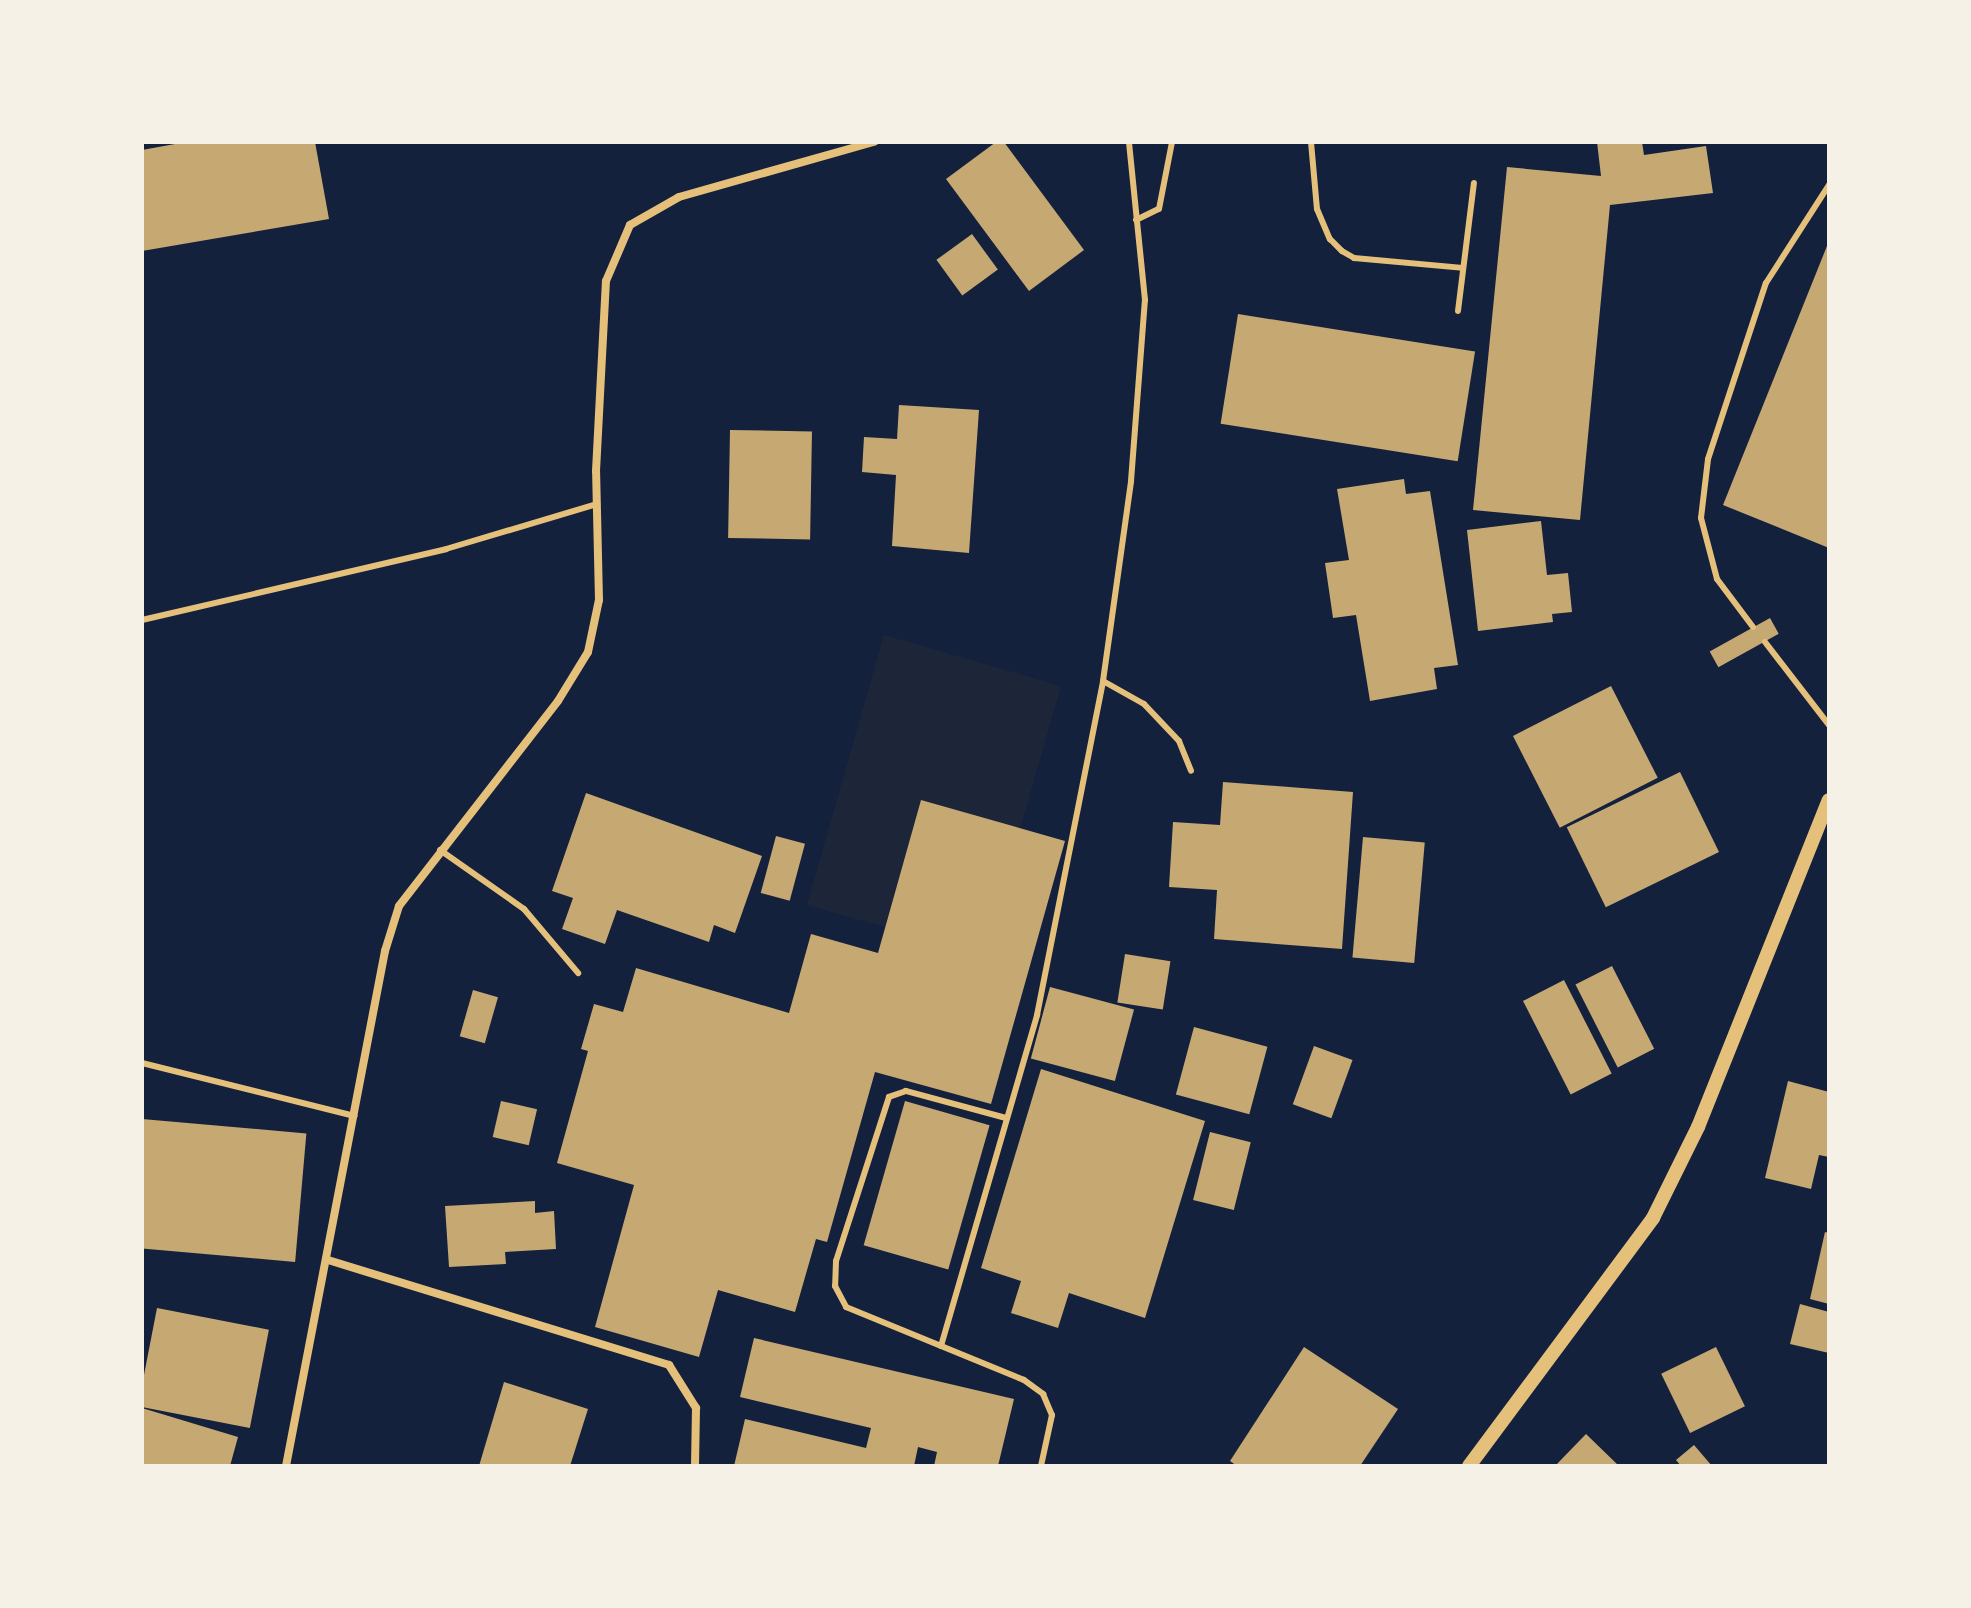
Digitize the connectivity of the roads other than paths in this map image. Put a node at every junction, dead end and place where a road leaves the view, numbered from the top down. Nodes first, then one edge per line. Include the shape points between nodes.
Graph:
1 (874, 142) edge
2 (1129, 142) edge
3 (1172, 142) edge
4 (1311, 142) edge
5 (1474, 183) dead end
6 (1829, 185) edge
7 (1136, 220) junction
8 (1463, 268) junction
9 (1458, 311) dead end
10 (597, 504) junction
11 (142, 620) edge
12 (1753, 627) dead end
13 (1765, 642) dead end
14 (1103, 681) junction
15 (1829, 725) edge
16 (1191, 771) dead end
17 (1829, 800) edge
18 (440, 850) junction
19 (578, 973) dead end
20 (142, 1063) edge
21 (354, 1116) junction
22 (1006, 1118) junction
23 (328, 1260) junction
24 (941, 1346) junction
25 (286, 1466) edge
26 (695, 1466) edge
27 (1041, 1466) edge
28 (1469, 1466) edge

1 - 10 street via 679,197 630,225 606,281
2 - 7 lane
3 - 7 lane via 1159,209
4 - 8 lane via 1317,209 1330,239 1342,251 1354,258
5 - 8 lane
6 - 12 lane via 1766,283 1708,459 1701,518 1717,579
7 - 14 lane via 1145,300 1131,481
8 - 9 lane
10 - 11 lane via 446,549
10 - 18 street via 599,600 588,652 558,701
13 - 15 lane
14 - 16 lane via 1144,704 1179,741
14 - 22 lane via 1037,1015
17 - 28 street via 1698,1127 1653,1218
18 - 19 lane via 524,909
18 - 21 street via 399,906 385,951
20 - 21 lane
21 - 23 street
22 - 24 lane
22 - 24 lane via 906,1091 889,1097 836,1261 835,1286 846,1307
23 - 25 street
23 - 26 street via 669,1365 696,1408
24 - 27 lane via 1024,1380 1043,1394 1052,1415

